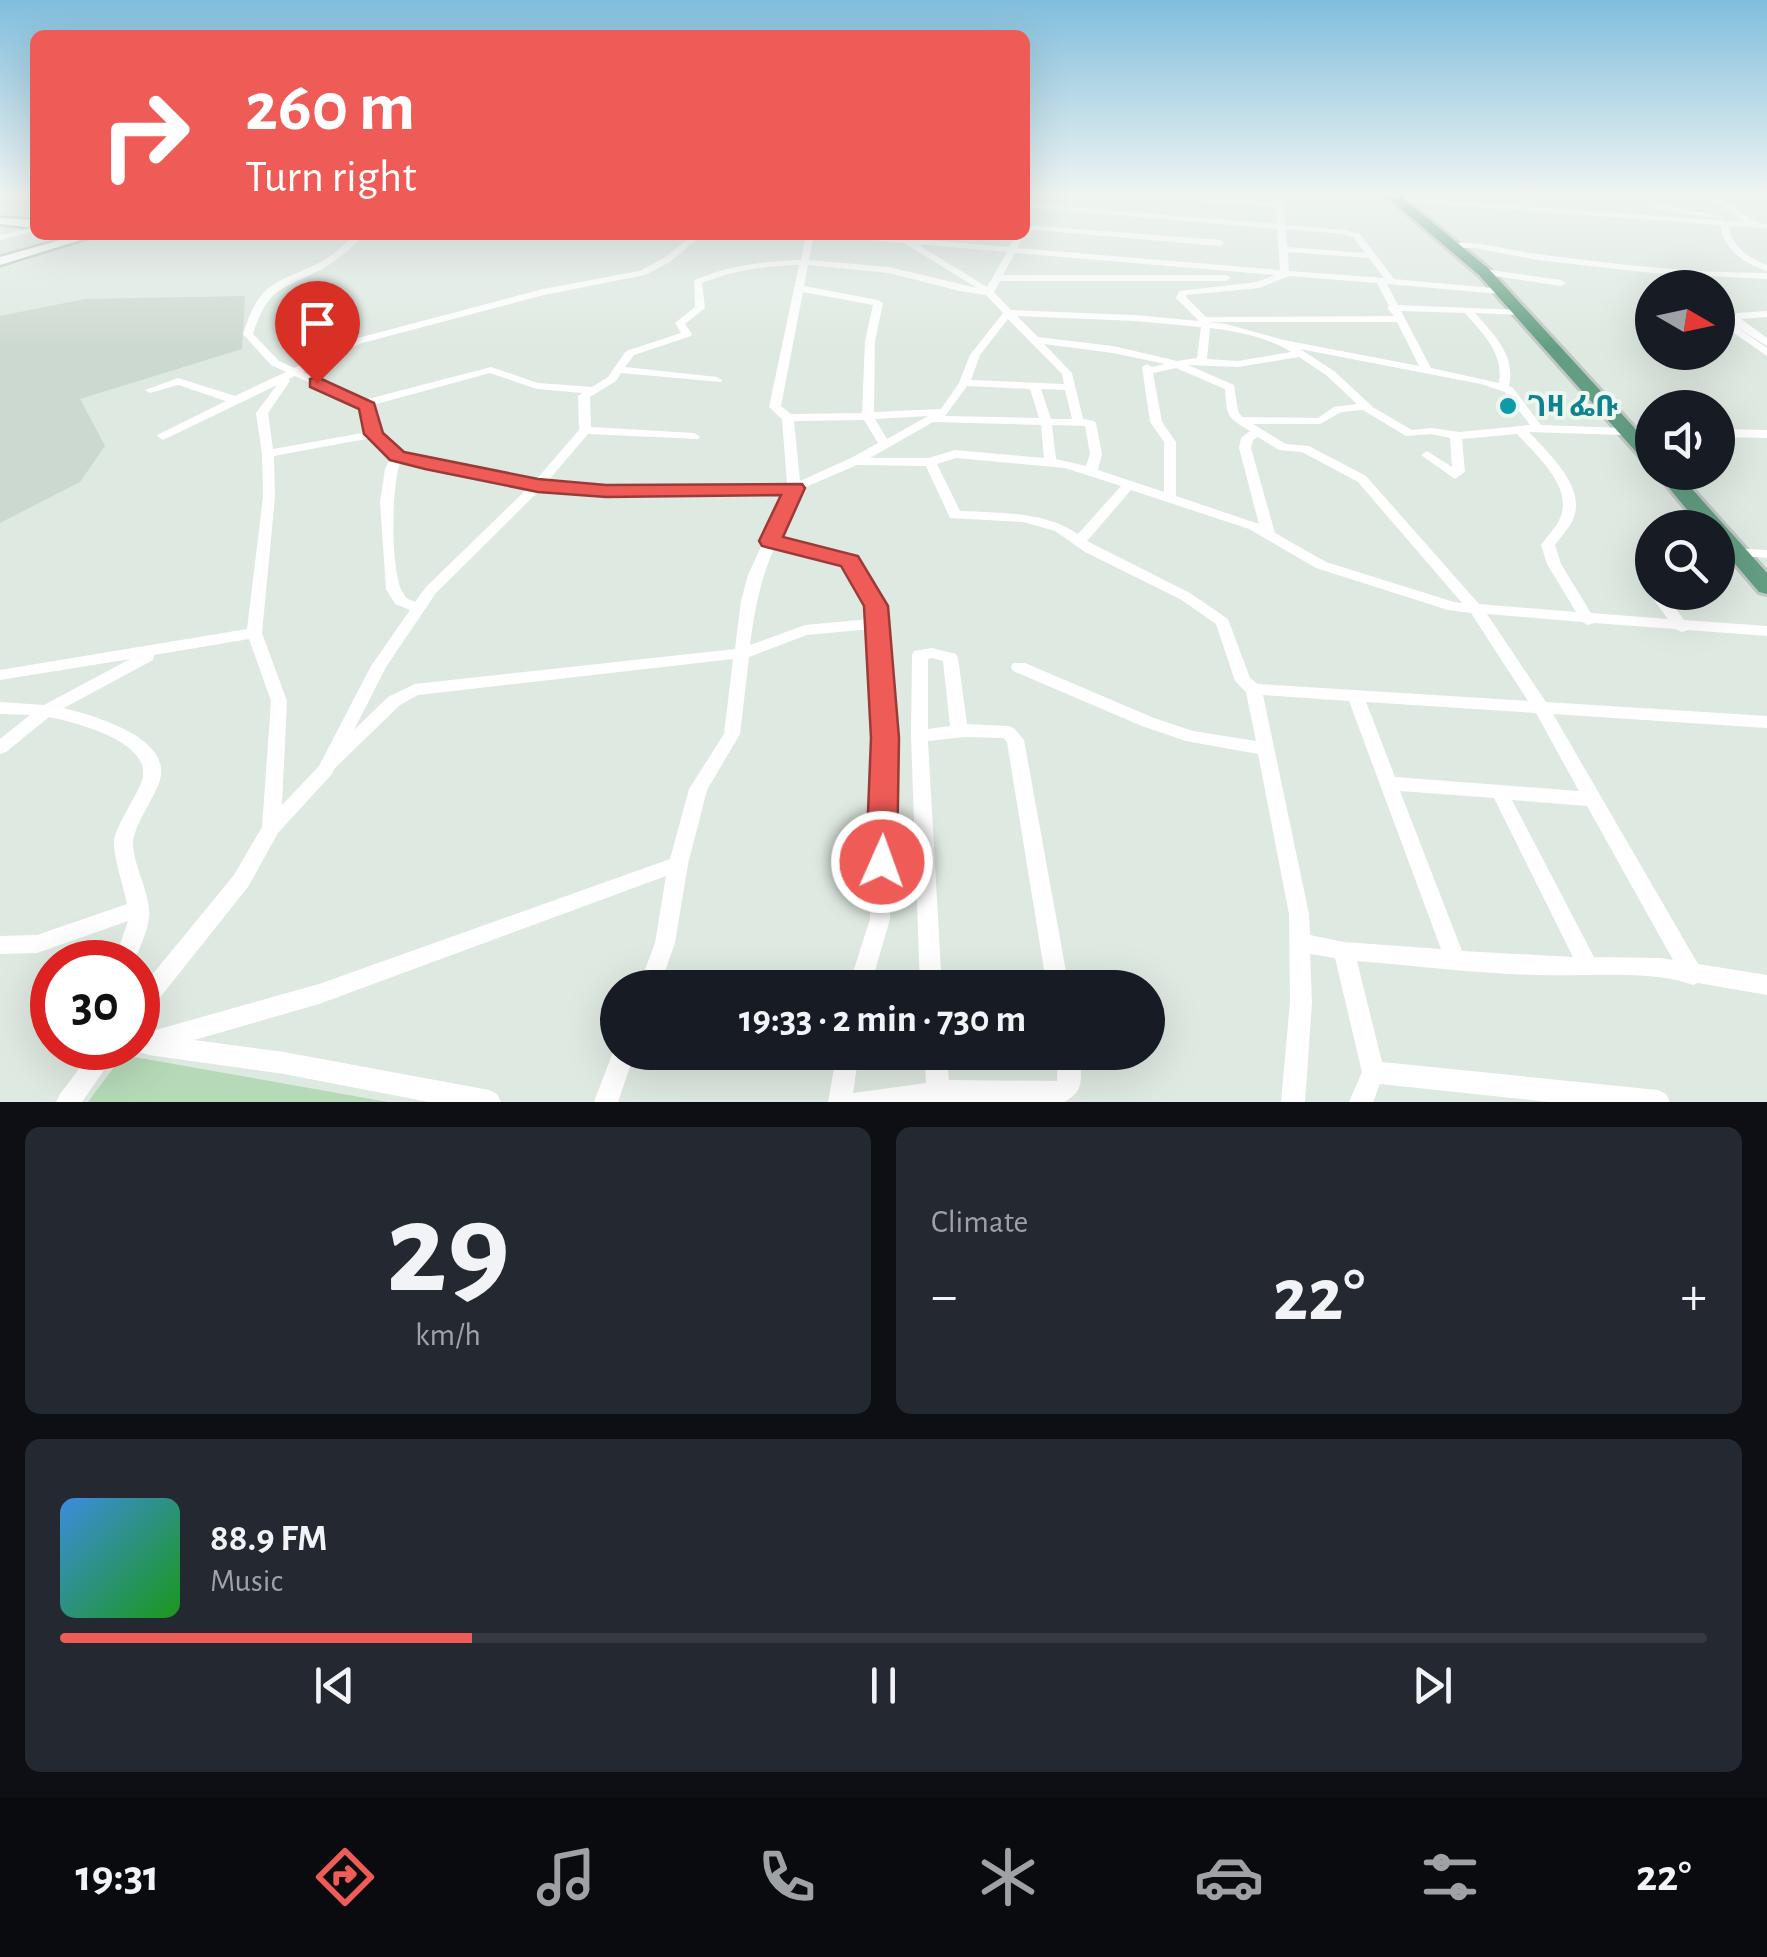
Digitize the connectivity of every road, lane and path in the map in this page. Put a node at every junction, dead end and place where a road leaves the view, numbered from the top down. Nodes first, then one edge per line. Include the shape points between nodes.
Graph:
1 (55, 245) edge
2 (349, 245) edge
3 (685, 245) edge
4 (808, 245) edge
5 (913, 245) edge
6 (947, 245) edge
7 (1015, 245) edge
8 (1080, 245) edge
9 (1220, 245) edge
10 (1284, 245) edge
11 (1363, 245) edge
12 (1467, 245) edge
13 (1479, 245) edge
14 (1733, 245) edge
15 (1454, 246) joint
16 (1284, 249) junction
17 (1012, 251) junction
18 (1372, 256) junction
19 (1767, 256) edge
20 (1076, 257) junction
21 (0, 261) edge
22 (805, 264) junction
23 (1220, 269) junction
24 (1766, 270) edge
25 (1484, 272) junction
26 (1281, 276) junction
27 (997, 278) junction
28 (1386, 282) junction
29 (1561, 283) dead end
30 (799, 288) junction
31 (1500, 291) junction
32 (989, 292) junction
33 (1467, 310) junction
34 (1518, 312) junction
35 (1008, 313) junction
36 (1395, 313) junction
37 (1767, 314) edge
38 (1204, 322) junction
39 (1735, 323) edge
40 (1740, 324) junction
41 (1735, 331) edge
42 (1039, 340) junction
43 (1284, 343) junction
44 (1767, 343) edge
45 (1302, 354) junction
46 (1767, 354) edge
47 (1140, 356) junction
48 (1202, 361) junction
49 (1176, 364) junction
50 (1426, 369) junction
51 (619, 370) junction
52 (1150, 371) junction
53 (292, 374) junction
54 (717, 380) dead end
55 (964, 383) junction
56 (1036, 387) junction
57 (1070, 387) junction
58 (1503, 388) junction
59 (150, 390) dead end
60 (592, 390) junction
61 (238, 401) junction
62 (363, 404) junction
63 (1366, 406) junction
64 (944, 412) junction
65 (868, 416) junction
66 (788, 418) junction
67 (932, 420) junction
68 (1238, 420) junction
69 (1046, 421) junction
70 (1078, 422) junction
71 (1538, 428) junction
72 (585, 430) junction
73 (1520, 430) junction
74 (1257, 432) junction
75 (1628, 432) junction
76 (1635, 432) edge
77 (1735, 433) edge
78 (374, 434) junction
79 (1767, 434) edge
80 (162, 436) dead end
81 (694, 436) dead end
82 (1456, 436) junction
83 (1635, 440) edge
84 (885, 445) junction
85 (268, 454) junction
86 (1427, 454) dead end
87 (397, 456) junction
88 (854, 461) junction
89 (930, 462) junction
90 (1050, 462) junction
91 (1091, 472) junction
92 (538, 485) junction
93 (1127, 487) junction
94 (794, 488) junction
95 (1682, 490) edge
96 (1170, 500) junction
97 (1699, 510) edge
98 (1269, 534) junction
99 (1081, 539) junction
100 (770, 541) junction
101 (1736, 552) joint
102 (1767, 554) edge
103 (1767, 587) edge
104 (417, 608) junction
105 (1669, 610) edge
106 (1478, 612) junction
107 (1588, 620) junction
108 (878, 623) junction
109 (1682, 627) junction
110 (1767, 631) edge
111 (254, 634) junction
112 (155, 652) junction
113 (744, 652) junction
114 (1019, 667) dead end
115 (0, 675) edge
116 (1254, 689) junction
117 (1355, 694) junction
118 (0, 708) edge
119 (1542, 709) junction
120 (44, 712) junction
121 (1767, 722) edge
122 (959, 730) junction
123 (919, 736) junction
124 (0, 748) edge
125 (1265, 749) junction
126 (325, 770) junction
127 (1388, 783) junction
128 (1500, 793) junction
129 (1593, 799) junction
130 (270, 828) junction
131 (678, 864) junction
132 (139, 909) junction
133 (132, 940) edge
134 (1302, 943) junction
135 (0, 945) edge
136 (1344, 950) junction
137 (1455, 960) junction
138 (1588, 966) junction
139 (655, 970) edge
140 (864, 970) edge
141 (931, 970) edge
142 (1055, 970) edge
143 (1693, 976) junction
144 (160, 981) edge
145 (1767, 986) edge
146 (160, 1038) edge
147 (160, 1046) edge
148 (92, 1070) edge
149 (618, 1070) edge
150 (845, 1070) edge
151 (936, 1070) edge
152 (1069, 1070) edge
153 (1373, 1072) junction
154 (938, 1092) junction
155 (1646, 1101) edge
156 (68, 1102) edge
157 (489, 1102) edge
158 (606, 1102) edge
159 (840, 1102) edge
160 (859, 1102) edge
161 (1293, 1102) edge
162 (1361, 1102) edge
163 (1658, 1102) edge

1 - 21 street
2 - 53 street via 275,286 251,319 248,334
3 - 53 street via 642,273 365,339
4 - 22 street
5 - 32 street
6 - 17 street
7 - 17 street
8 - 20 street
9 - 23 street
10 - 16 street
11 - 18 street
12 - 15 street
13 - 24 street via 1704,274
14 - 24 street
15 - 25 main road
16 - 18 street
16 - 26 street
17 - 20 street
17 - 27 street
18 - 28 street
19 - 24 street
20 - 23 street
22 - 30 street
22 - 32 street via 888,270
22 - 51 street via 752,263 698,282 700,307 680,323 684,336 630,353
23 - 26 street
25 - 29 street
25 - 31 main road
26 - 27 street
26 - 28 street
26 - 38 street via 1259,285 1182,293
27 - 32 street
28 - 31 street
28 - 36 street
30 - 65 street via 878,302
30 - 66 street via 775,407
31 - 34 main road
32 - 35 street
33 - 34 street
33 - 36 street
33 - 58 street via 1502,352
34 - 75 main road
35 - 38 street
35 - 42 street
35 - 55 street via 975,355
36 - 38 street
36 - 50 street
37 - 40 street via 1740,314
38 - 43 street
38 - 48 street
39 - 40 street
40 - 44 street
41 - 46 street
42 - 47 street
42 - 57 street via 1067,373
43 - 45 street
43 - 50 street
45 - 48 street via 1238,364
45 - 63 street
47 - 49 street
47 - 52 street
48 - 49 street
49 - 52 street
49 - 68 street via 1230,387
50 - 58 street
51 - 54 street
51 - 60 street
52 - 96 street via 1156,422 1170,442
53 - 61 street
53 - 62 street
53 - 85 street via 262,413
55 - 56 street
55 - 64 street
56 - 57 street
56 - 69 street
57 - 70 street
58 - 71 street
59 - 61 street via 178,381
60 - 62 street via 537,386 490,370
60 - 72 street via 584,396
61 - 80 street
62 - 78 street
63 - 68 street via 1320,421
63 - 82 street via 1410,434
64 - 65 street
64 - 67 street
65 - 66 street
65 - 84 street
66 - 94 street
67 - 69 street
67 - 84 street
68 - 74 street
69 - 70 street
69 - 90 street
70 - 91 street via 1090,423 1093,432
71 - 73 street
71 - 75 street
72 - 81 street
72 - 92 street
73 - 82 street
73 - 107 street via 1552,467 1569,501 1569,514 1548,545
74 - 98 street via 1245,448
74 - 106 street via 1362,478
75 - 76 street
75 - 83 main road
77 - 79 street
78 - 85 street
78 - 87 street
82 - 86 street via 1455,476
84 - 88 street
85 - 111 street
87 - 92 street
87 - 104 street via 388,487 393,589 396,598
88 - 89 street
88 - 94 street
89 - 90 street via 955,454
89 - 99 street via 956,514 1023,518
90 - 91 street
91 - 93 street
92 - 94 street via 617,492
92 - 104 street via 443,574
93 - 96 street
93 - 99 street
94 - 100 street
95 - 97 main road
96 - 98 street
98 - 106 street via 1308,560
99 - 116 street via 1224,622 1243,680
100 - 108 street via 850,561 868,587
100 - 113 street via 748,601
101 - 102 street
101 - 103 main road
104 - 126 street
105 - 109 street
106 - 107 street
106 - 119 street
107 - 109 street
108 - 113 street via 805,630
108 - 140 street via 885,738 880,919
109 - 110 street
111 - 112 street
111 - 130 street via 279,701
112 - 115 street
112 - 120 street
113 - 126 street via 415,690 394,701
113 - 131 street via 732,734 698,788
114 - 125 street via 1192,737
116 - 117 street
116 - 125 street
117 - 119 street
117 - 127 street
118 - 120 street
119 - 121 street
119 - 129 street
120 - 124 street
120 - 132 street via 111,730 148,754 153,776 123,841
122 - 123 street
122 - 123 street via 950,658 924,653
122 - 142 street via 1008,732 1020,750
123 - 141 street
125 - 134 street
126 - 130 street
127 - 128 street
127 - 137 street
128 - 129 street
128 - 138 street
129 - 143 street
130 - 144 street via 241,882
131 - 139 street
131 - 146 street via 319,994
132 - 133 street
132 - 135 street via 37,944
134 - 136 street
134 - 161 street
136 - 137 street
136 - 153 street
137 - 138 street
138 - 143 street via 1660,967
143 - 145 street
147 - 157 street
148 - 156 street
149 - 158 street
150 - 159 street
151 - 154 street
152 - 154 street via 1069,1086 1060,1092
153 - 155 street
153 - 162 street
154 - 160 street
155 - 163 street

